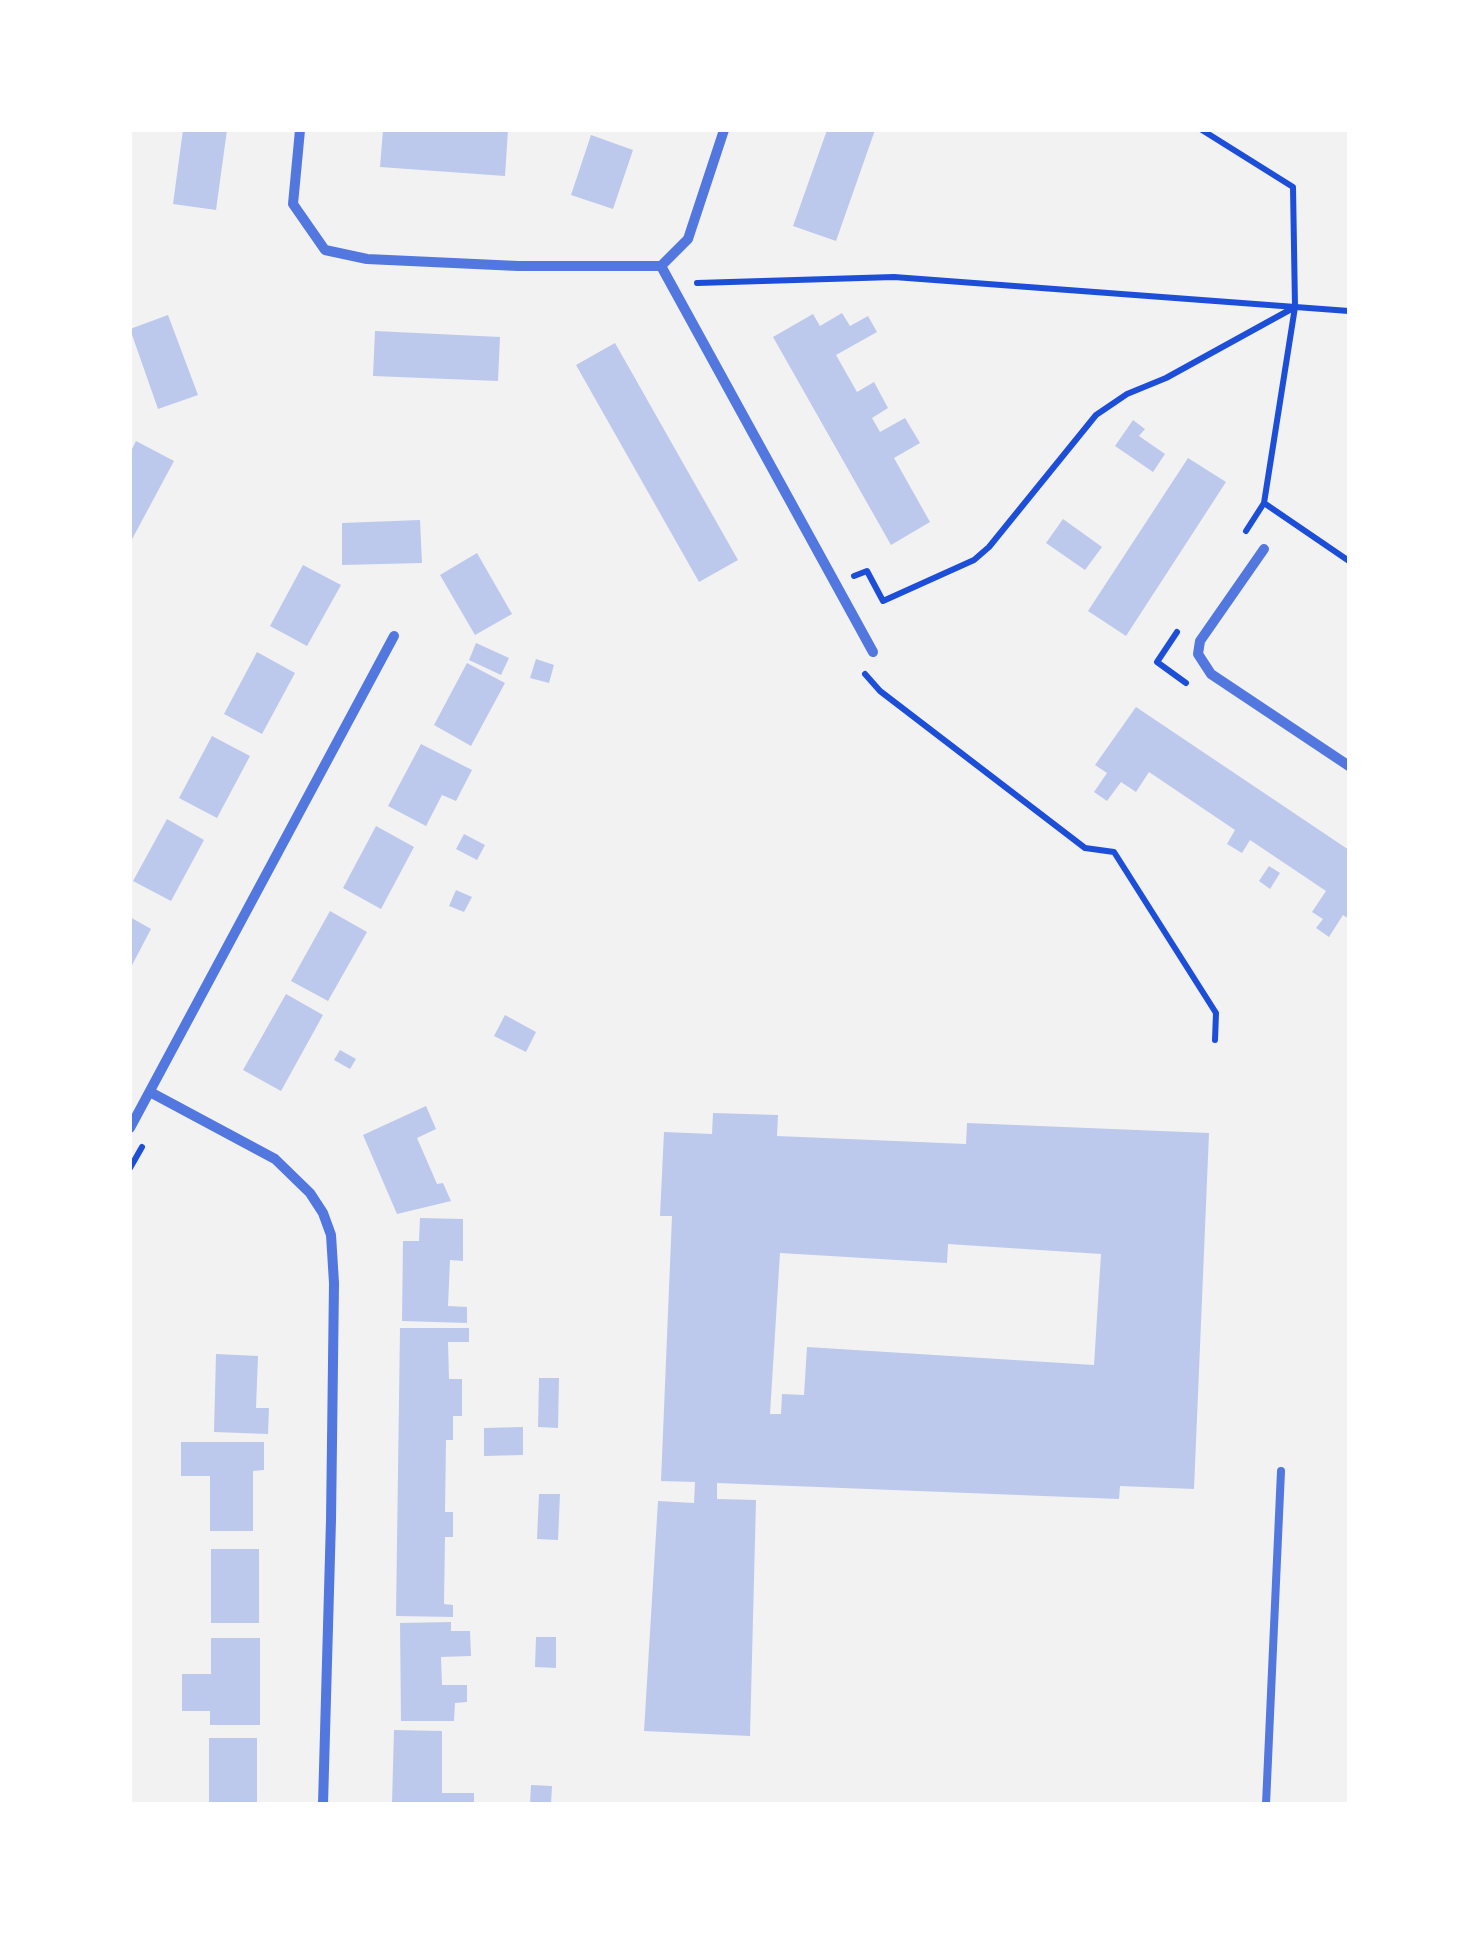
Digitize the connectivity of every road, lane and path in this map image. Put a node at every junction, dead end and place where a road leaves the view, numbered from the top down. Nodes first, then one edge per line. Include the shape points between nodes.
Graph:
1 (300, 130) edge
2 (724, 130) edge
3 (1202, 130) edge
4 (661, 266) junction
5 (700, 283) junction
6 (671, 284) junction
7 (701, 293) dead end
8 (1295, 307) junction
9 (1349, 311) edge
10 (1264, 503) dead end
11 (1264, 548) dead end
12 (1349, 561) edge
13 (852, 576) dead end
14 (394, 636) dead end
15 (874, 652) dead end
16 (854, 661) dead end
17 (1349, 766) edge
18 (1215, 1040) dead end
19 (150, 1092) junction
20 (130, 1128) edge
21 (1280, 1470) dead end
22 (323, 1804) edge
23 (1266, 1804) edge

1 - 4 street via 293,204 325,250 367,259 500,266
2 - 4 street via 688,238
3 - 8 path via 1294,187
4 - 6 street
5 - 6 path
5 - 7 path
5 - 8 path via 894,277
6 - 15 street
8 - 9 path
8 - 13 path via 1096,415 974,560 884,601 867,572
10 - 12 path
11 - 17 street via 1200,641 1198,654 1210,674
14 - 19 street
16 - 18 path via 880,691 1085,848 1114,852 1216,1013
19 - 20 street
19 - 22 street via 288,1170 316,1203 331,1235
21 - 23 lane

